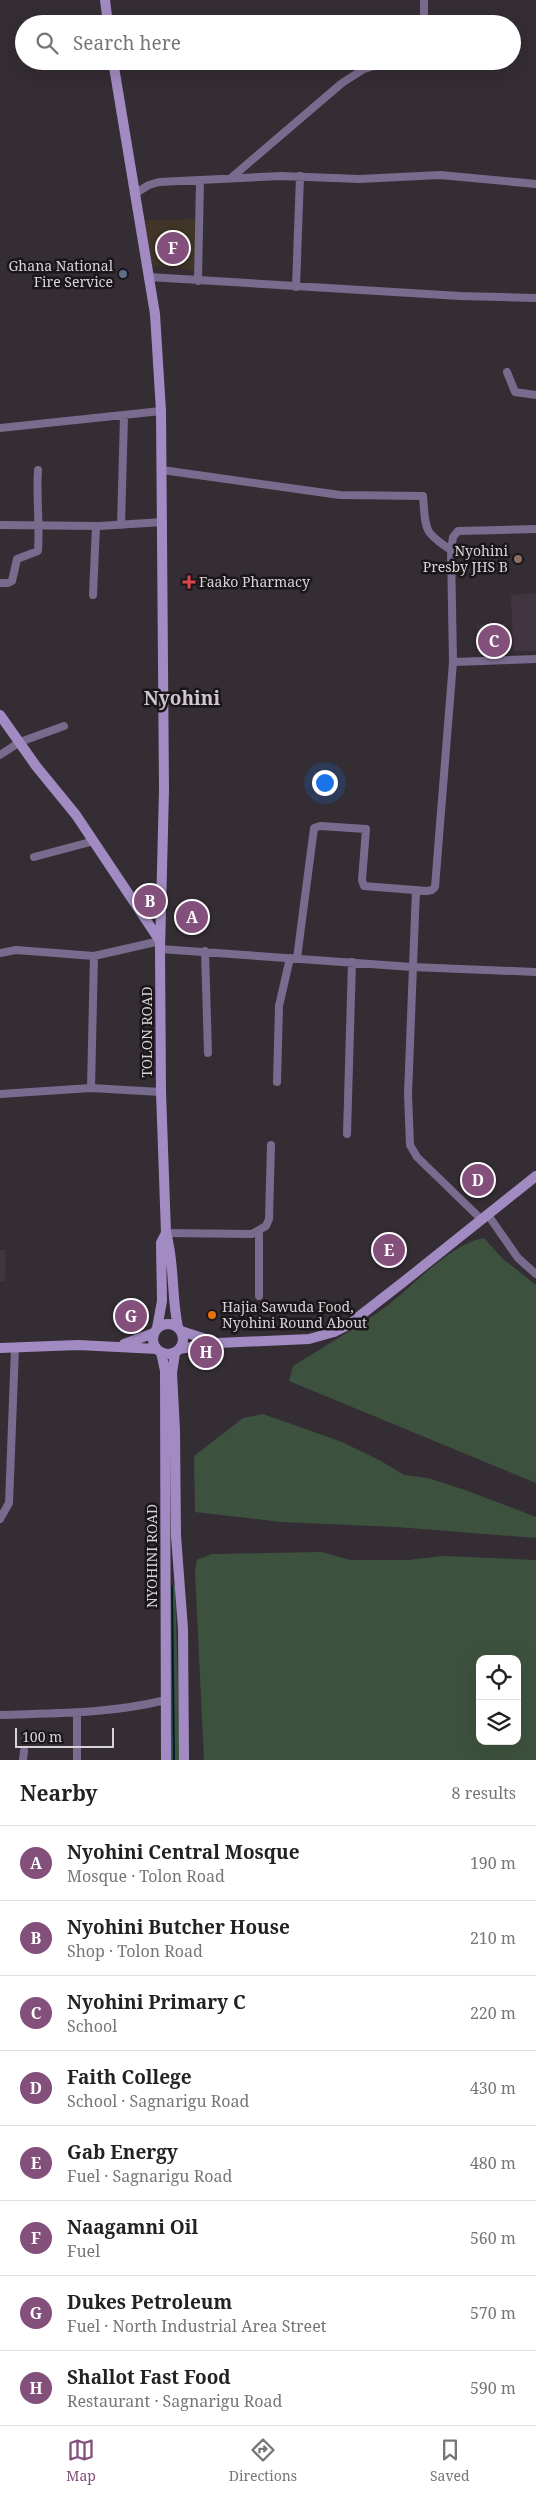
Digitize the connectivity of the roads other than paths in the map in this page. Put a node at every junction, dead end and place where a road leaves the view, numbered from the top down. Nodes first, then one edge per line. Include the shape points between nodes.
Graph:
1 (105, 0) edge
2 (424, 0) edge
3 (107, 15) edge
4 (424, 15) edge
5 (114, 70) edge
6 (362, 70) edge
7 (300, 176) junction
8 (231, 178) junction
9 (200, 180) junction
10 (536, 184) edge
11 (134, 194) junction
12 (149, 277) junction
13 (198, 281) junction
14 (296, 287) junction
15 (536, 298) edge
16 (507, 372) dead end
17 (536, 395) edge
18 (161, 411) junction
19 (124, 416) junction
20 (0, 428) edge
21 (38, 470) dead end
22 (162, 470) junction
23 (163, 522) junction
24 (0, 525) edge
25 (121, 525) junction
26 (40, 526) junction
27 (96, 526) junction
28 (536, 529) edge
29 (451, 550) junction
30 (0, 583) edge
31 (93, 594) dead end
32 (536, 659) edge
33 (453, 662) junction
34 (0, 714) edge
35 (64, 726) dead end
36 (20, 742) junction
37 (0, 755) edge
38 (94, 841) junction
39 (34, 857) dead end
40 (416, 890) junction
41 (160, 945) junction
42 (205, 951) junction
43 (0, 953) edge
44 (94, 956) junction
45 (294, 958) junction
46 (352, 962) junction
47 (412, 967) junction
48 (536, 972) edge
49 (208, 1052) dead end
50 (277, 1082) dead end
51 (91, 1088) junction
52 (161, 1092) junction
53 (0, 1094) edge
54 (347, 1134) dead end
55 (271, 1146) dead end
56 (536, 1176) edge
57 (485, 1218) junction
58 (259, 1231) junction
59 (166, 1233) junction
60 (536, 1274) edge
61 (259, 1296) dead end
62 (180, 1329) junction
63 (155, 1330) junction
64 (218, 1342) junction
65 (118, 1346) junction
66 (0, 1348) edge
67 (15, 1348) junction
68 (159, 1351) junction
69 (177, 1351) junction
70 (0, 1519) edge
71 (166, 1700) junction
72 (0, 1714) edge
73 (77, 1714) junction
74 (24, 1751) dead end
75 (23, 1760) edge
76 (77, 1760) edge
77 (166, 1760) edge
78 (184, 1760) edge

1 - 3 main road
2 - 4 street
5 - 11 main road, TOLON ROAD
6 - 8 street via 342,83
7 - 8 street
7 - 10 street via 359,179 440,175
7 - 14 street
8 - 9 street
9 - 11 street via 156,183
9 - 13 street
11 - 12 main road, TOLON ROAD
12 - 13 street
12 - 18 main road, TOLON ROAD via 158,342
13 - 14 street
14 - 15 street
16 - 17 street via 515,392
18 - 19 street
18 - 22 main road, TOLON ROAD
19 - 20 street
19 - 25 street
21 - 26 street
22 - 23 main road, TOLON ROAD
22 - 29 street via 340,495 423,496 426,531
23 - 25 street
23 - 41 main road, TOLON ROAD via 164,832
24 - 26 street
25 - 27 street
26 - 27 street
26 - 30 street via 38,551 17,559 12,580
27 - 31 street
28 - 29 street via 458,532 453,537
29 - 33 street
32 - 33 street
33 - 40 street via 435,887
34 - 36 main road
35 - 36 street
36 - 37 street
36 - 38 main road
38 - 39 street
38 - 41 main road
40 - 45 street via 364,886 366,829 314,828
40 - 47 street
41 - 42 street
41 - 44 street
41 - 52 main road, TOLON ROAD
42 - 45 street
42 - 49 street
43 - 44 street via 16,950
44 - 51 street
45 - 46 street
45 - 50 street via 279,1006
46 - 47 street
46 - 54 street
47 - 48 street
47 - 57 street via 408,1094 410,1144 417,1158
51 - 52 street
51 - 53 street
52 - 59 main road, TOLON ROAD
55 - 58 street via 269,1219
56 - 57 main road
57 - 60 street via 518,1258
57 - 64 main road via 348,1325 334,1332 309,1339
58 - 59 street via 252,1234
58 - 61 street
59 - 62 main road via 170,1246 173,1302
59 - 63 main road via 161,1243 162,1301
62 - 63 main road via 166,1324
62 - 64 main road
62 - 69 main road via 183,1340
63 - 65 main road
63 - 68 main road via 153,1341
64 - 69 main road
65 - 67 main road
65 - 68 main road
66 - 67 main road
67 - 70 street via 9,1502
68 - 69 main road
68 - 71 main road, NYOHINI ROAD via 165,1371
69 - 78 main road, NYOHINI ROAD via 172,1373 176,1536 183,1629
71 - 73 street via 119,1711
71 - 77 main road, NYOHINI ROAD
72 - 73 street
73 - 76 street
74 - 75 street

